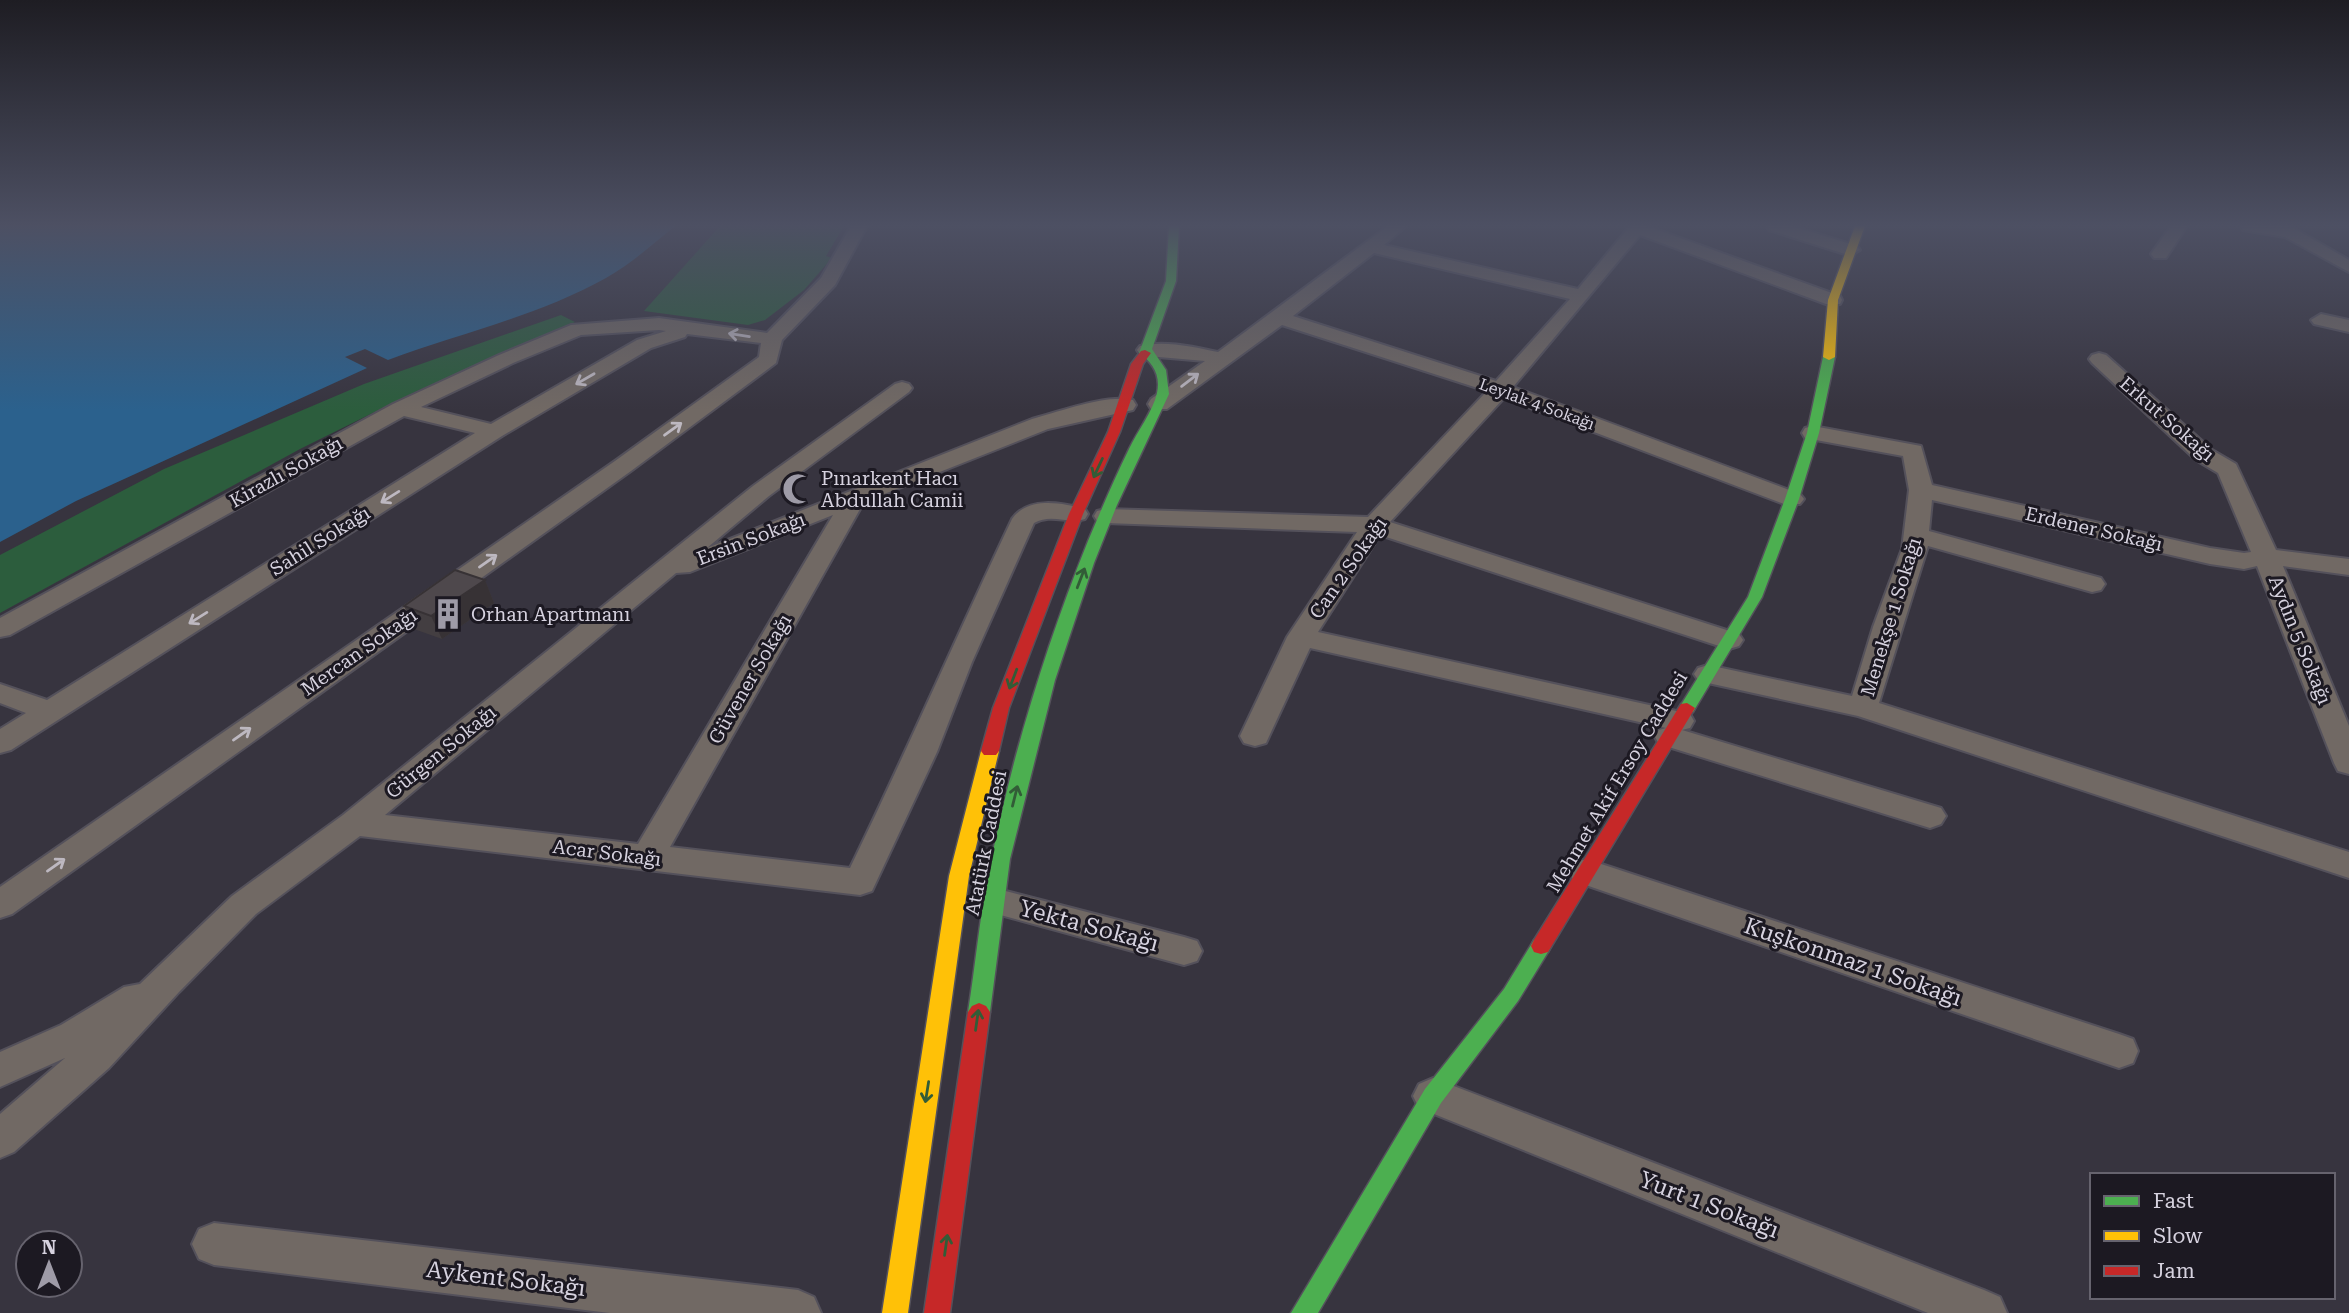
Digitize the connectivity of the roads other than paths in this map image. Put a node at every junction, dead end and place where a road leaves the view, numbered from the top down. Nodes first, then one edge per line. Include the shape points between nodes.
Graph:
1 (824, 287) edge
2 (1169, 287) edge
3 (1318, 287) edge
4 (1544, 287) edge
5 (1589, 287) edge
6 (1799, 287) edge
7 (1838, 287) edge
8 (1582, 296) junction
9 (1833, 300) junction
10 (1279, 318) junction
11 (2321, 320) dead end
12 (2349, 326) edge
13 (613, 328) junction
14 (705, 329) junction
15 (772, 340) junction
16 (1150, 343) junction
17 (644, 344) junction
18 (1222, 359) junction
19 (2099, 359) dead end
20 (902, 388) dead end
21 (1500, 389) junction
22 (1160, 404) junction
23 (1125, 405) junction
24 (401, 409) junction
25 (494, 431) junction
26 (1813, 433) junction
27 (1921, 490) junction
28 (1792, 499) junction
29 (853, 500) junction
30 (1076, 514) junction
31 (1106, 516) junction
32 (1374, 525) junction
33 (1916, 535) junction
34 (2266, 556) junction
35 (2349, 567) edge
36 (654, 578) junction
37 (2092, 584) dead end
38 (0, 629) edge
39 (1301, 637) junction
40 (1729, 640) junction
41 (1708, 674) junction
42 (0, 693) edge
43 (1863, 708) junction
44 (50, 711) junction
45 (1674, 729) junction
46 (1255, 736) dead end
47 (0, 743) edge
48 (2349, 763) edge
49 (1930, 816) dead end
50 (354, 823) junction
51 (646, 858) junction
52 (2349, 865) edge
53 (1586, 873) junction
54 (994, 901) junction
55 (0, 905) edge
56 (1184, 951) dead end
57 (166, 981) junction
58 (2119, 1051) dead end
59 (0, 1070) edge
60 (1433, 1096) junction
61 (0, 1139) edge
62 (214, 1244) dead end
63 (798, 1313) edge
64 (894, 1313) edge
65 (937, 1313) edge
66 (1304, 1313) edge
67 (1984, 1313) edge

1 - 15 street, Mercan Sokağı
2 - 16 main road
3 - 10 street
4 - 8 street
5 - 8 street, Can 2 Sokağı
6 - 9 street
7 - 9 main road, Mehmet Akif Ersoy Caddesi
8 - 21 street, Can 2 Sokağı
9 - 26 main road, Mehmet Akif Ersoy Caddesi via 1829,356
10 - 18 street
10 - 21 street, Leylak 4 Sokağı
11 - 12 street
13 - 14 street via 659,324
13 - 17 street via 638,335
13 - 24 street, Kirazlı Sokağı via 578,328
15 -> 14 street
14 - 17 street, Sahil Sokağı
55 -> 15 street, Mercan Sokağı via 724,392 769,359
16 - 18 street
16 - 22 main road via 1164,376
16 - 23 main road, Atatürk Caddesi via 1137,364
17 -> 25 street, Sahil Sokağı
22 -> 18 street
19 - 34 street, Erkut Sokağı via 2204,455 2228,469
20 - 36 street, Gürgen Sokağı via 761,491
21 - 28 street, Leylak 4 Sokağı
21 - 32 street, Can 2 Sokağı
22 - 23 main road
22 - 31 main road, Atatürk Caddesi
23 - 29 street, Ersin Sokağı via 1040,424
23 -> 30 main road, Atatürk Caddesi
24 - 25 street
24 - 38 street, Kirazlı Sokağı
25 -> 44 street, Sahil Sokağı
26 - 27 street, Menekşe 1 Sokağı via 1913,451
26 - 28 main road, Mehmet Akif Ersoy Caddesi
27 - 33 street, Menekşe 1 Sokağı
27 - 34 street, Erdener Sokağı via 2210,556 2244,561
28 - 40 main road, Mehmet Akif Ersoy Caddesi via 1755,597
29 - 36 street, Ersin Sokağı
29 - 51 street, Güvener Sokağı
30 - 51 street, Acar Sokağı via 1047,508 1024,519 860,882
30 -> 64 main road, Atatürk Caddesi via 1002,708 959,876
31 - 32 street
54 -> 31 main road, Atatürk Caddesi via 1048,671
32 - 39 street, Can 2 Sokağı
32 - 40 street
33 - 37 street
33 - 43 street, Menekşe 1 Sokağı
34 - 35 street, Erdener Sokağı
34 - 48 street, Aydın 5 Sokağı
36 - 50 street, Gürgen Sokağı
39 - 45 street
39 - 46 street, Can 2 Sokağı
40 - 41 main road, Mehmet Akif Ersoy Caddesi
41 - 43 street, Menekşe 1 Sokağı
41 - 45 main road, Mehmet Akif Ersoy Caddesi
42 - 44 street
43 - 52 street
44 - 47 street, Sahil Sokağı
45 - 49 street
45 - 53 main road, Mehmet Akif Ersoy Caddesi
50 - 51 street, Acar Sokağı
50 - 57 street, Gürgen Sokağı via 244,905
53 - 58 street, Kuşkonmaz 1 Sokağı
53 - 60 main road, Mehmet Akif Ersoy Caddesi via 1511,995
54 - 56 street, Yekta Sokağı
65 -> 54 main road, Atatürk Caddesi
57 - 59 street via 74,1036
57 - 61 street, Gürgen Sokağı via 95,1056
60 - 66 main road, Mehmet Akif Ersoy Caddesi
60 - 67 street, Yurt 1 Sokağı
62 - 63 street, Aykent Sokağı

